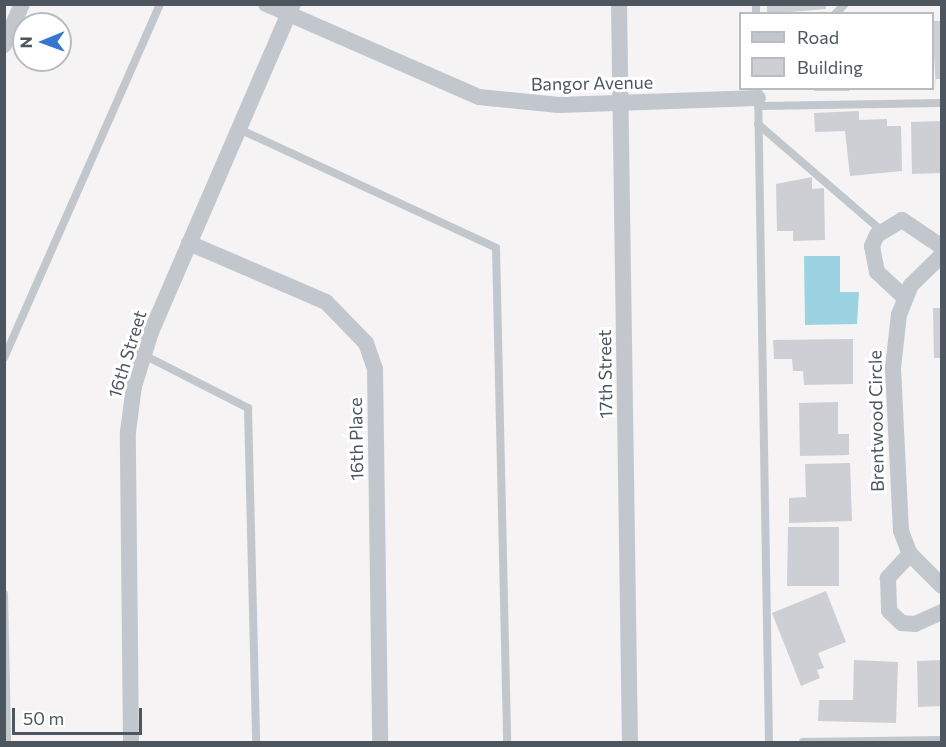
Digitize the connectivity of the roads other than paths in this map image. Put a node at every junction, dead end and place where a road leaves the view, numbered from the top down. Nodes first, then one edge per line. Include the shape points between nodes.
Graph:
1 (22, 4) edge
2 (160, 4) edge
3 (266, 4) edge
4 (619, 4) edge
5 (291, 10) edge
6 (4, 45) edge
7 (758, 98) edge
8 (621, 101) junction
9 (942, 103) edge
10 (758, 124) junction
11 (238, 129) junction
12 (882, 231) junction
13 (189, 243) junction
14 (942, 247) edge
15 (942, 255) edge
16 (905, 298) junction
17 (144, 355) junction
18 (4, 358) edge
19 (910, 554) junction
20 (942, 586) edge
21 (4, 594) edge
22 (942, 612) edge
23 (942, 740) edge
24 (7, 742) edge
25 (132, 742) edge
26 (256, 742) edge
27 (381, 742) edge
28 (507, 742) edge
29 (630, 742) edge
30 (769, 742) edge
31 (803, 742) edge

1 - 6 street
2 - 18 lane
3 - 5 street, Bangor Avenue
4 - 8 street, 17th Street
5 - 8 street, Bangor Avenue via 479,97 540,104
5 - 11 street, 16th Street
7 - 8 street, Bangor Avenue
7 - 9 lane
7 - 10 lane
8 - 29 street, 17th Street
10 - 12 lane
10 - 30 lane
11 - 13 street, 16th Street
11 - 28 lane via 496,248
12 - 14 street via 902,220
12 - 16 street via 872,246 877,272
13 - 17 street, 16th Street
13 - 27 street, 16th Place via 326,302 366,343 375,369
15 - 16 street, Brentwood Circle via 910,285
16 - 19 street, Brentwood Circle via 897,324 893,368 896,505
17 - 25 street, 16th Street via 128,432
17 - 26 lane via 248,408
19 - 20 street, Brentwood Circle
19 - 22 street via 888,578 889,611 902,623 915,624
21 - 24 lane
23 - 31 lane

